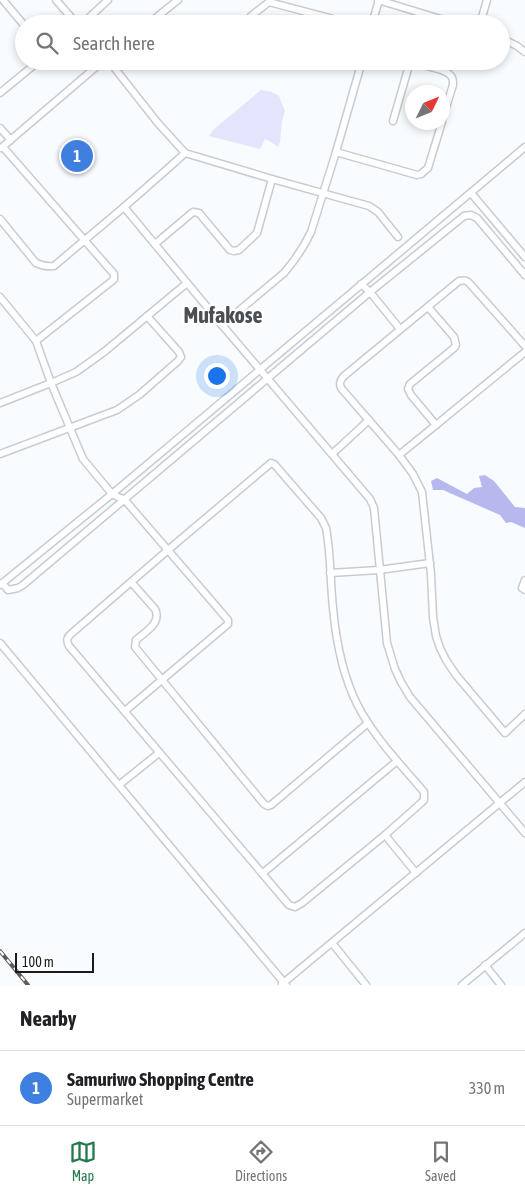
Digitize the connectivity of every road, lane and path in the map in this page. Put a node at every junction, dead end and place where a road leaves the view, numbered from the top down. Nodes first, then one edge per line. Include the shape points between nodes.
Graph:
1 (3, 0) edge
2 (56, 0) edge
3 (108, 0) edge
4 (178, 0) edge
5 (379, 0) edge
6 (487, 0) edge
7 (16, 15) edge
8 (69, 15) edge
9 (92, 15) edge
10 (159, 15) edge
11 (252, 15) edge
12 (318, 15) edge
13 (375, 15) edge
14 (428, 15) edge
15 (483, 15) edge
16 (510, 42) edge
17 (525, 52) edge
18 (28, 70) edge
19 (93, 70) edge
20 (115, 70) edge
21 (359, 70) edge
22 (406, 70) edge
23 (439, 70) edge
24 (0, 93) edge
25 (450, 95) edge
26 (393, 121) dead end
27 (0, 128) edge
28 (439, 130) edge
29 (11, 140) junction
30 (525, 147) edge
31 (1, 148) edge
32 (336, 152) junction
33 (184, 153) junction
34 (272, 179) junction
35 (323, 193) junction
36 (471, 193) junction
37 (124, 207) junction
38 (0, 219) edge
39 (398, 237) dead end
40 (85, 240) junction
41 (155, 244) junction
42 (525, 257) edge
43 (525, 275) edge
44 (187, 283) junction
45 (361, 284) junction
46 (370, 292) junction
47 (0, 297) edge
48 (428, 307) junction
49 (147, 316) junction
50 (222, 325) junction
51 (400, 329) junction
52 (36, 341) junction
53 (525, 346) edge
54 (525, 352) edge
55 (260, 370) junction
56 (267, 378) junction
57 (51, 383) junction
58 (0, 403) edge
59 (369, 420) junction
60 (436, 425) junction
61 (70, 427) junction
62 (0, 454) edge
63 (332, 454) junction
64 (398, 454) junction
65 (112, 494) junction
66 (124, 499) junction
67 (168, 550) junction
68 (430, 563) junction
69 (379, 570) junction
70 (330, 573) junction
71 (525, 580) edge
72 (131, 582) junction
73 (1, 584) edge
74 (525, 590) edge
75 (0, 643) edge
76 (162, 679) junction
77 (125, 711) junction
78 (525, 714) edge
79 (368, 723) junction
80 (159, 752) junction
81 (397, 761) junction
82 (525, 782) edge
83 (119, 785) junction
84 (500, 803) junction
85 (525, 833) edge
86 (385, 835) junction
87 (263, 873) junction
88 (416, 873) junction
89 (525, 933) edge
90 (332, 943) junction
91 (485, 965) junction
92 (284, 984) edge
93 (366, 985) edge
94 (462, 985) edge
95 (501, 985) edge

1 - 7 street
2 - 8 street
3 - 9 street
4 - 10 street
5 - 13 street
5 - 14 street
6 - 15 street
11 - 12 street via 269,2
16 - 17 street
18 - 24 street
19 - 29 street
20 - 33 street
21 - 32 street
22 - 26 street
23 - 25 street via 453,79
27 - 29 street
28 - 32 street via 428,168 417,175
29 - 31 street
30 - 36 street
31 - 40 street
32 - 35 street
33 - 34 street
33 - 37 street
34 - 35 street
34 - 41 street via 258,233 239,250 230,250 196,212
35 - 39 street via 374,208
35 - 50 street via 311,232 291,264
36 - 42 street
36 - 45 street
37 - 40 street
37 - 41 street
38 - 40 street via 42,266 54,266
40 - 52 street via 114,278
41 - 44 street
43 - 46 street via 471,215 464,216
44 - 49 street
44 - 50 street
45 - 46 street
45 - 55 street
46 - 51 street
46 - 56 street
47 - 52 street
48 - 51 street
48 - 53 street via 459,281 465,280
48 - 60 street via 454,337 456,345 408,389
49 - 57 street via 76,372
49 - 61 street via 181,357 117,410
50 - 55 street
51 - 59 street via 340,382 341,388
52 - 57 street
54 - 60 street
55 - 56 street
55 - 65 street
56 - 63 street
56 - 66 street
57 - 58 street
57 - 61 street
59 - 63 street
59 - 64 street
60 - 64 street
61 - 62 street
61 - 65 street via 83,459
63 - 69 street via 372,503
64 - 68 street via 422,492
65 - 66 street
65 - 73 street
66 - 67 street
66 - 73 street via 18,588 8,590
67 - 70 street via 271,463 324,524
67 - 72 street
67 - 76 street via 229,622
68 - 69 street
68 - 78 street via 436,636 446,660 506,733
69 - 70 street
69 - 84 street via 387,643 401,682 410,697
70 - 79 street via 340,656 347,681
71 - 74 street via 522,588
72 - 76 street via 157,613 156,621 136,640 136,647
72 - 77 street via 67,640
75 - 83 street
76 - 77 street
76 - 79 street via 268,806
77 - 80 street
79 - 81 street
80 - 83 street
80 - 87 street
81 - 86 street via 424,792 424,797
81 - 87 street
82 - 84 street
83 - 92 street
84 - 85 street
84 - 88 street
86 - 87 street via 298,906 289,904
86 - 88 street
88 - 90 street
89 - 91 street
90 - 92 street
90 - 93 street
91 - 94 street
91 - 95 street

